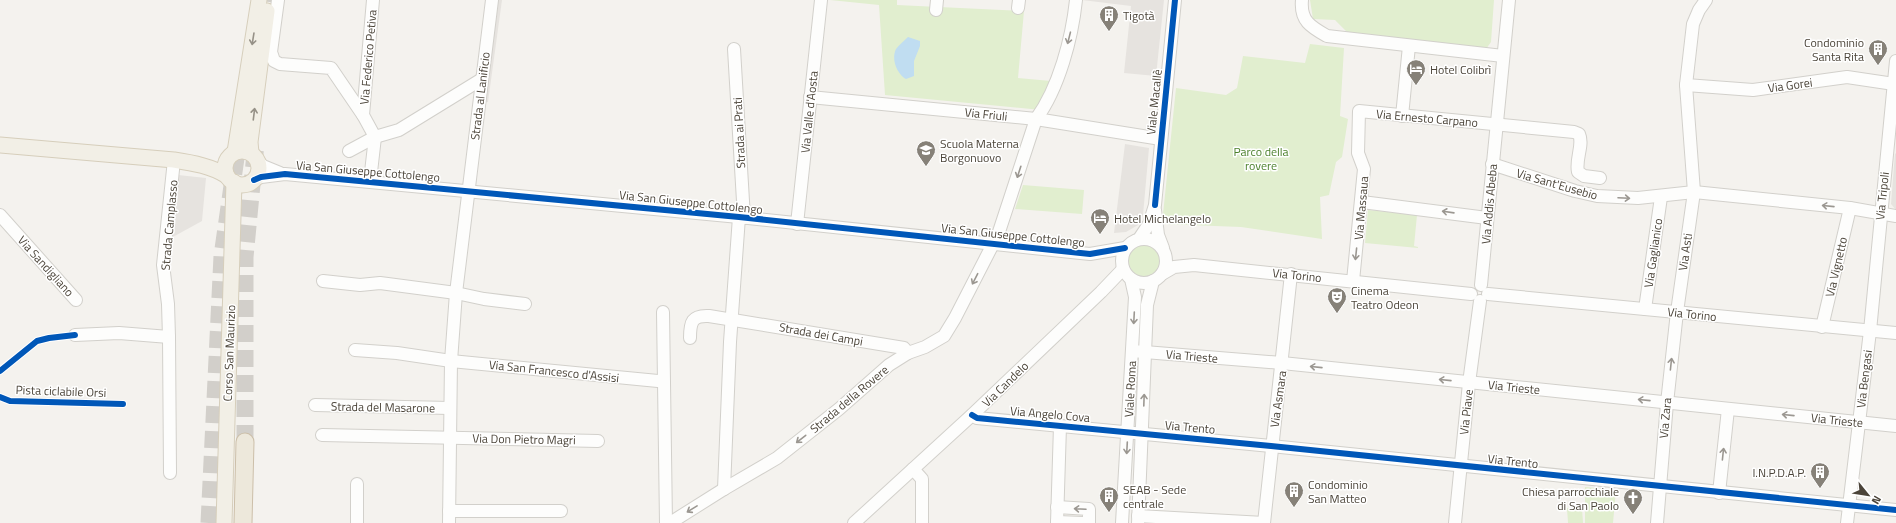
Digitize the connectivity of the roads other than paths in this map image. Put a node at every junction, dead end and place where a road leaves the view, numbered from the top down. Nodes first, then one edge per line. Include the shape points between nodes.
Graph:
1 (259, 0) edge
2 (268, 0) edge
3 (278, 0) edge
4 (373, 0) edge
5 (492, 0) edge
6 (821, 0) edge
7 (1076, 0) edge
8 (1175, 0) edge
9 (1302, 0) edge
10 (1509, 0) edge
11 (1706, 0) edge
12 (1409, 46) junction
13 (734, 49) dead end
14 (1503, 56) junction
15 (1896, 61) edge
16 (482, 79) junction
17 (1894, 84) junction
18 (1686, 85) junction
19 (810, 97) junction
20 (1359, 111) joint
21 (363, 114) junction
22 (1402, 116) junction
23 (1036, 119) junction
24 (1496, 124) junction
25 (375, 137) junction
26 (1161, 139) junction
27 (0, 145) edge
28 (348, 151) dead end
29 (232, 155) junction
30 (254, 157) junction
31 (174, 160) junction
32 (197, 164) junction
33 (1492, 164) junction
34 (281, 174) junction
35 (1600, 178) dead end
36 (240, 181) junction
37 (370, 181) junction
38 (468, 191) junction
39 (1694, 192) junction
40 (1660, 197) junction
41 (1362, 202) junction
42 (1155, 205) junction
43 (1850, 208) junction
44 (1881, 213) junction
45 (0, 215) edge
46 (1896, 216) edge
47 (741, 218) junction
48 (1487, 218) junction
49 (797, 224) junction
50 (1139, 238) junction
51 (994, 244) junction
52 (1125, 248) junction
53 (1164, 251) junction
54 (1090, 254) junction
55 (1194, 265) junction
56 (1126, 273) junction
57 (1292, 274) junction
58 (1157, 278) junction
59 (323, 281) dead end
60 (1353, 281) junction
61 (456, 293) junction
62 (1480, 294) junction
63 (76, 300) dead end
64 (525, 304) dead end
65 (1645, 310) junction
66 (663, 312) dead end
67 (1677, 312) junction
68 (732, 319) junction
69 (1822, 327) junction
70 (1870, 331) junction
71 (1896, 333) edge
72 (74, 335) dead end
73 (169, 337) junction
74 (690, 338) dead end
75 (355, 350) dead end
76 (1132, 351) junction
77 (1146, 352) junction
78 (908, 353) junction
79 (451, 361) junction
80 (1282, 364) junction
81 (658, 381) dead end
82 (1469, 383) junction
83 (1667, 403) junction
84 (315, 405) dead end
85 (450, 408) junction
86 (1728, 409) junction
87 (972, 415) junction
88 (1858, 422) junction
89 (1060, 426) junction
90 (1896, 426) edge
91 (1128, 432) junction
92 (1143, 434) junction
93 (322, 436) dead end
94 (450, 438) junction
95 (598, 441) dead end
96 (245, 442) tunnel mouth
97 (1271, 446) junction
98 (1461, 466) junction
99 (913, 469) junction
100 (170, 473) dead end
101 (357, 484) dead end
102 (1660, 486) junction
103 (724, 488) junction
104 (1719, 492) junction
105 (1848, 505) junction
106 (1057, 507) junction
107 (1896, 510) edge
108 (561, 511) dead end
109 (449, 517) edge
110 (1138, 519) edge
111 (1057, 522) edge
112 (224, 523) edge
113 (233, 523) edge
114 (243, 523) edge
115 (357, 523) edge
116 (666, 523) edge
117 (670, 523) edge
118 (854, 523) edge
119 (922, 523) edge
120 (1083, 523) edge
121 (1089, 523) edge
122 (1122, 523) edge
123 (1264, 523) edge
124 (1455, 523) edge
125 (1657, 523) edge
126 (1847, 523) edge

1 -> 29 main road
30 -> 2 main road via 250,142
3 - 21 street, Via Federico Petiva via 271,52 274,61 280,64 331,68
4 - 21 street, Via Federico Petiva
5 - 16 street, Strada al Lanificio
6 - 19 street, Via Valle d'Aosta
7 -> 23 street, Strada della Rovere via 1060,69 1046,105
8 - 26 street, Viale Macallè
9 - 12 street via 1301,11 1306,21 1327,36
10 - 14 street, Via Addis Abeba
11 - 18 street via 1692,24
12 - 14 street
12 - 22 street
13 - 47 street, Strada ai Prati
14 - 24 street, Via Addis Abeba
15 - 17 street, Via Tripoli
16 - 25 street via 398,130
16 - 38 street, Strada al Lanificio
17 - 18 street, Via Gorei via 1847,77 1753,90
17 - 44 street, Via Tripoli
18 - 39 street
19 - 23 street, Via Friuli
19 - 49 street, Via Valle d'Aosta
20 - 22 street, Via Ernesto Carpano
20 - 41 street, Via Massaua via 1358,153 1364,169
21 - 25 street, Via Federico Petiva
22 - 24 street, Via Ernesto Carpano
23 - 26 street, Via Friuli
23 -> 51 street, Strada della Rovere
24 - 33 street, Via Addis Abeba
24 - 35 street via 1579,134 1581,139 1578,172 1584,176
25 - 28 street
25 - 37 street
26 - 42 street, Viale Macallè
27 - 31 main road
29 - 30 main road via 243,151
29 - 32 main road via 218,162
29 - 36 main road via 225,166
30 - 34 street, Via San Giuseppe Cottolengo via 263,166
30 - 36 main road via 259,171
31 - 32 main road
31 - 73 street, Strada Camplasso via 163,265
32 - 36 main road via 218,170
33 -> 40 street, Via Sant'Eusebio via 1597,196
33 - 48 street, Via Addis Abeba
34 - 36 street, Via San Giuseppe Cottolengo
34 - 37 street, Via San Giuseppe Cottolengo
36 - 112 main road, Corso San Maurizio
36 - 113 main road, Corso San Maurizio
37 - 38 street, Via San Giuseppe Cottolengo
38 - 47 street, Via San Giuseppe Cottolengo
38 - 61 street, Strada del Masarone
39 - 40 street, Via Sant'Eusebio
43 -> 39 street, Via Sant'Eusebio
39 - 67 street, Via Asti
40 - 65 street, Via Gaglianico
48 -> 41 street
41 -> 60 street, Via Massaua
42 - 50 street, Viale Macallè via 1149,224
42 - 53 street, Viale Macallè via 1158,235
43 - 44 street, Via Sant'Eusebio
43 - 69 street, Via Vignetto
44 - 46 street, Via Sant'Eusebio
44 - 70 street, Via Tripoli
45 - 63 street, Via Sandigliano
47 - 49 street, Via San Giuseppe Cottolengo
47 - 68 street
48 - 62 street, Via Addis Abeba
49 - 51 street, Via San Giuseppe Cottolengo
50 - 52 street
50 - 53 street via 1152,240
51 - 54 street, Via San Giuseppe Cottolengo
51 -> 78 street, Strada della Rovere via 944,336
52 - 54 street, Via San Giuseppe Cottolengo
52 - 56 street via 1122,254
53 - 55 street, Via Torino
53 - 58 street via 1166,261
54 - 56 street, Via San Giuseppe Cottolengo
55 - 57 street, Via Torino
55 - 58 street, Via Torino via 1174,267
56 - 58 street via 1138,283
56 -> 76 street, Viale Roma via 1135,297
56 - 87 street, Via Candelo via 1101,292
57 - 60 street, Via Torino
57 - 80 street, Via Asmara
58 - 77 street, Viale Roma via 1147,306
59 - 61 street via 360,285 380,283
60 - 62 street, Via Torino
61 - 64 street
61 - 79 street, Strada del Masarone
62 - 65 street, Via Torino
62 - 82 street, Via Piave
65 - 67 street, Via Torino
66 - 116 street
67 - 69 street, Via Torino
83 -> 67 street, Via Zara
68 - 74 street, Strada dei Campi via 699,316 693,320 690,327
68 - 78 street, Strada dei Campi via 904,348
68 - 103 street
69 - 70 street, Via Torino
70 - 71 street, Via Torino
70 - 88 street, Via Bengasi
72 - 73 street via 119,333
73 - 100 street, Strada Camplasso
75 - 79 street
76 - 77 street, Via Trieste
76 - 91 street, Viale Roma
77 - 80 street, Via Trieste
92 -> 77 street, Viale Roma
78 -> 103 street, Strada della Rovere via 889,365 777,458
79 - 81 street, Via San Francesco d'Assisi
79 - 85 street, Strada del Masarone
82 -> 80 street, Via Trieste
80 - 97 street, Via Asmara
83 -> 82 street, Via Trieste
82 - 98 street, Via Piave
83 - 86 street, Via Trieste
83 - 102 street, Via Zara
84 - 85 street, Strada del Masarone
85 - 94 street, Strada del Masarone
88 -> 86 street, Via Trieste
104 -> 86 street
87 - 89 street, Via Angelo Cova via 977,418
87 - 99 street, Via Candelo
88 - 90 street, Via Trieste
88 - 105 street, Via Bengasi
89 - 91 street, Via Angelo Cova
89 - 106 street
91 - 92 street, Via Trento
91 -> 122 street, Viale Roma
92 - 97 street, Via Trento
92 - 110 street, Viale Roma
93 - 94 street
94 - 95 street, Via Don Pietro Magri
94 - 109 street, Strada del Masarone
96 - 114 highway
97 - 98 street, Via Trento
97 - 123 street, Via Asmara
98 - 102 street, Via Trento
98 - 124 street, Via Piave
99 - 118 street, Via Candelo
99 - 119 street via 922,479
101 - 115 street
102 - 104 street, Via Trento
102 - 125 street, Via Zara
103 -> 117 street, Strada della Rovere
104 - 105 street, Via Trento
105 - 107 street, Via Trento
105 - 126 street, Via Bengasi
106 - 111 street
121 -> 106 street via 1090,509
108 - 109 street, Strada del Masarone
110 - 123 street
111 - 120 street

